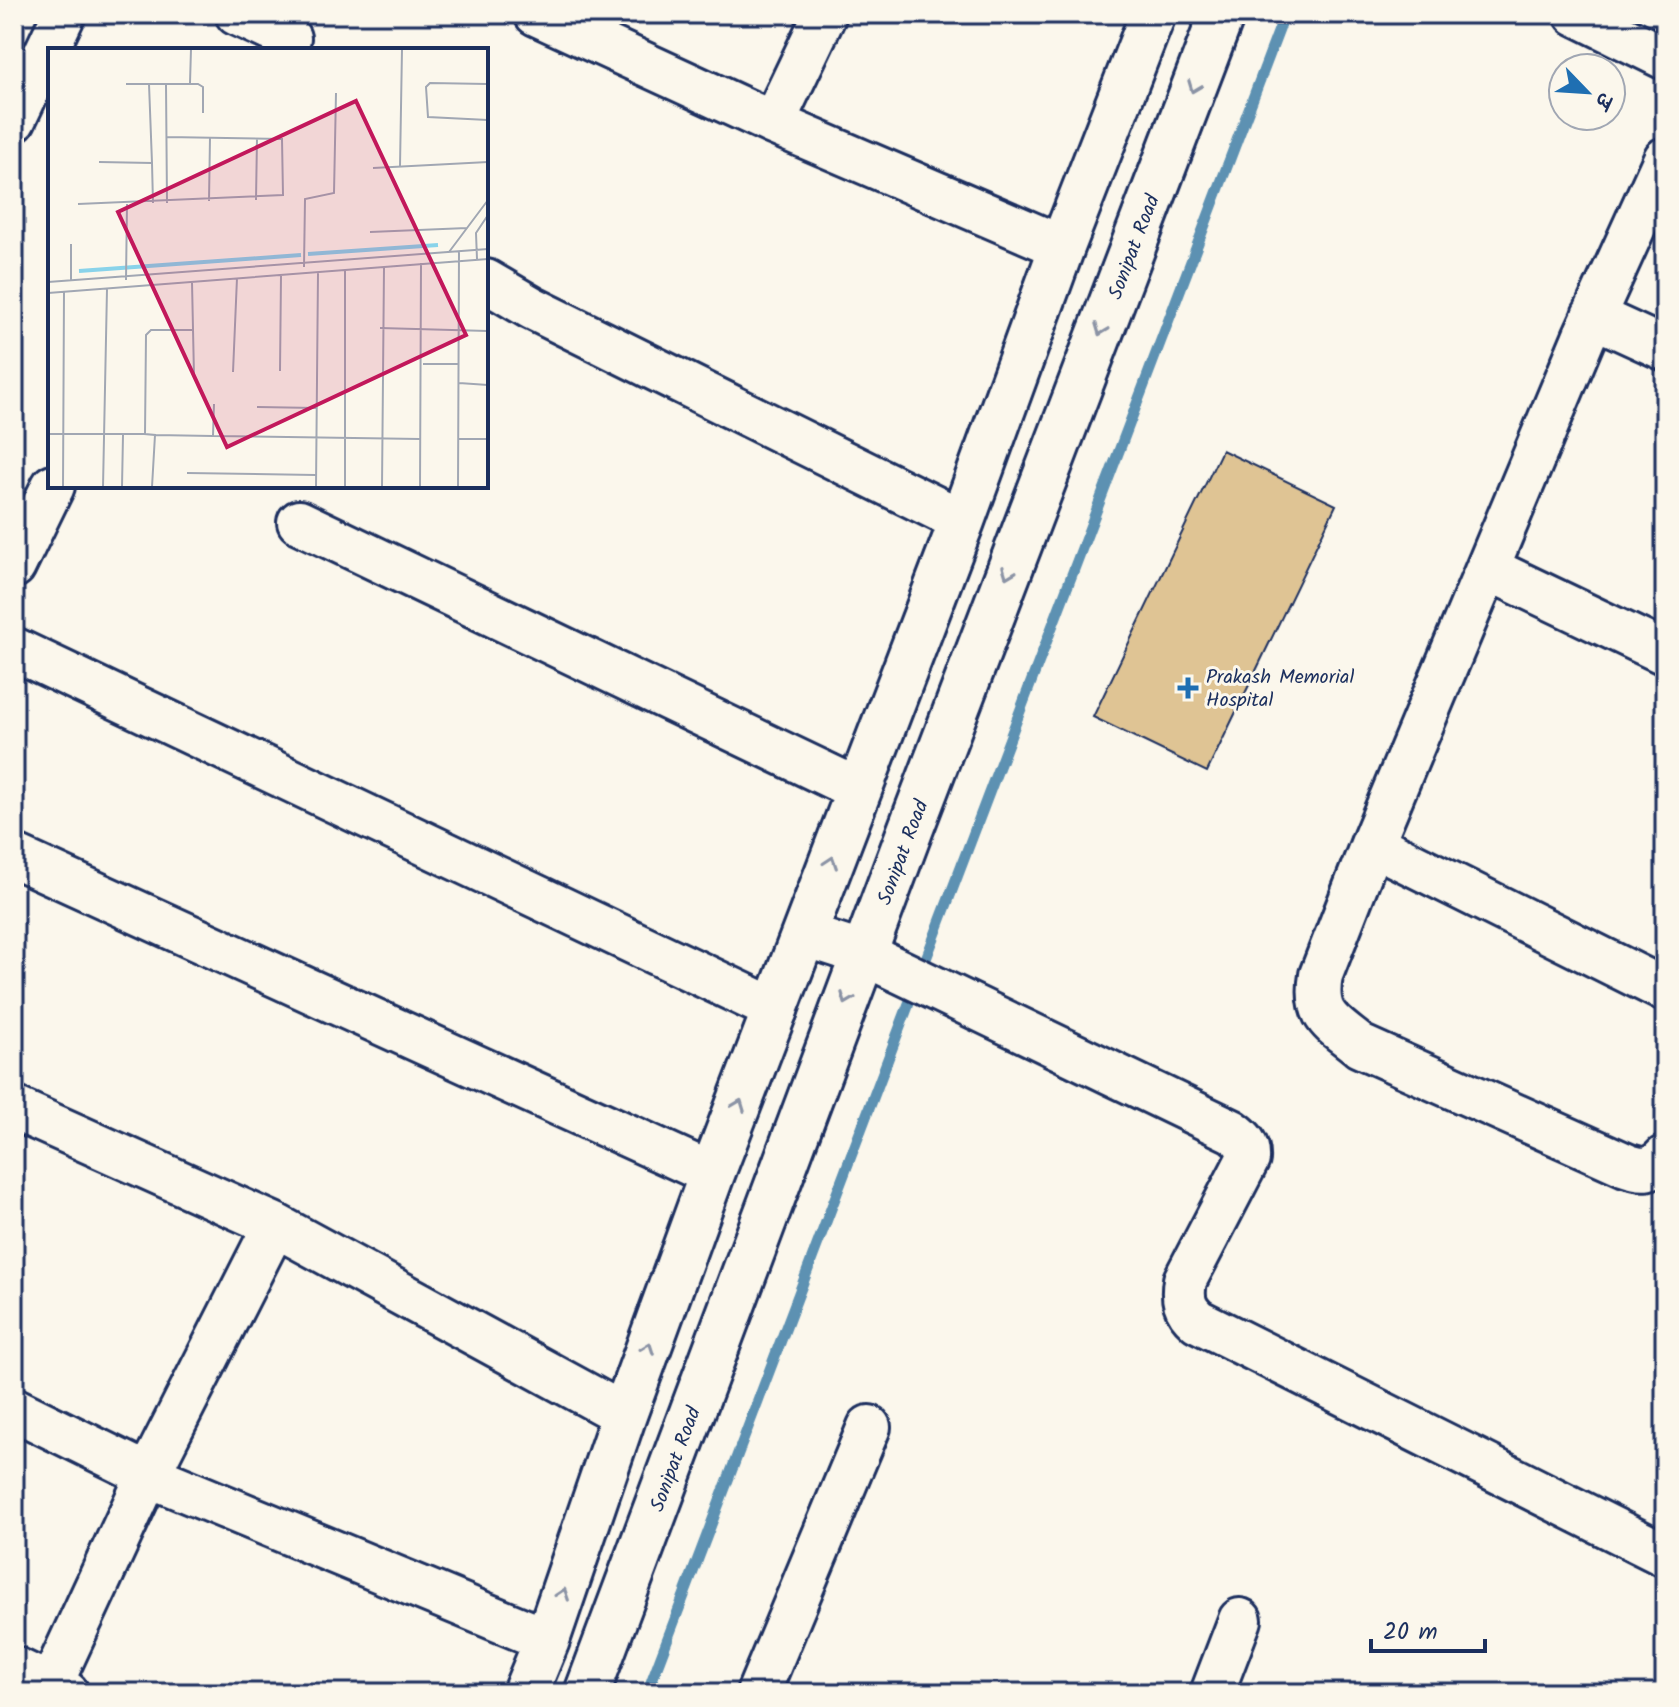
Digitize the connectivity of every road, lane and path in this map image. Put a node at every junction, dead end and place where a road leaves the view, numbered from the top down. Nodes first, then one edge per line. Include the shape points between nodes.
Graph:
1 (64, 14) edge
2 (237, 14) edge
3 (536, 14) edge
4 (825, 14) edge
5 (1153, 14) edge
6 (1222, 14) edge
7 (1576, 14) edge
8 (289, 38) dead end
9 (1665, 58) edge
10 (14, 120) edge
11 (773, 123) junction
12 (1665, 159) edge
13 (1649, 238) edge
14 (1062, 247) junction
15 (488, 282) edge
16 (1593, 316) junction
17 (1665, 349) edge
18 (52, 488) edge
19 (962, 521) junction
20 (299, 522) dead end
21 (14, 566) edge
22 (1489, 569) junction
23 (14, 649) edge
24 (1665, 653) edge
25 (859, 790) junction
26 (1372, 844) junction
27 (14, 856) edge
28 (805, 935) junction
29 (864, 954) junction
30 (1665, 990) edge
31 (776, 1010) junction
32 (14, 1108) edge
33 (1665, 1157) edge
34 (712, 1174) junction
35 (275, 1225) junction
36 (14, 1409) edge
37 (624, 1415) junction
38 (869, 1427) dead end
39 (148, 1475) junction
40 (1665, 1555) edge
41 (1240, 1620) dead end
42 (547, 1640) junction
43 (14, 1668) edge
44 (55, 1690) edge
45 (525, 1693) edge
46 (587, 1693) edge
47 (758, 1693) edge
48 (1212, 1693) edge

1 - 10 street
2 - 8 street
3 - 11 street
4 - 11 street
5 - 14 main road
6 -> 29 main road, Sonipat Road
7 - 9 street
11 - 14 street
12 - 13 street
13 - 16 street
14 - 19 main road
15 - 19 street
16 - 17 street
16 - 22 street
18 - 21 street
19 - 25 main road
20 - 25 street
22 - 24 street
22 - 26 street
23 - 31 street
28 -> 25 main road
26 - 30 street
26 - 33 street via 1321,975 1318,996 1325,1016 1360,1046 1626,1165 1642,1170
27 - 34 street
28 - 29 street
28 - 31 main road
29 - 40 street via 1243,1139 1248,1159 1185,1280 1183,1297 1198,1321
29 -> 46 main road, Sonipat Road
34 -> 31 main road
32 - 35 street
37 -> 34 main road
35 - 37 street
35 - 39 street
36 - 39 street
42 -> 37 main road
38 - 47 street
39 - 42 street
39 - 44 street
41 - 48 street
42 - 45 main road
43 - 44 street

